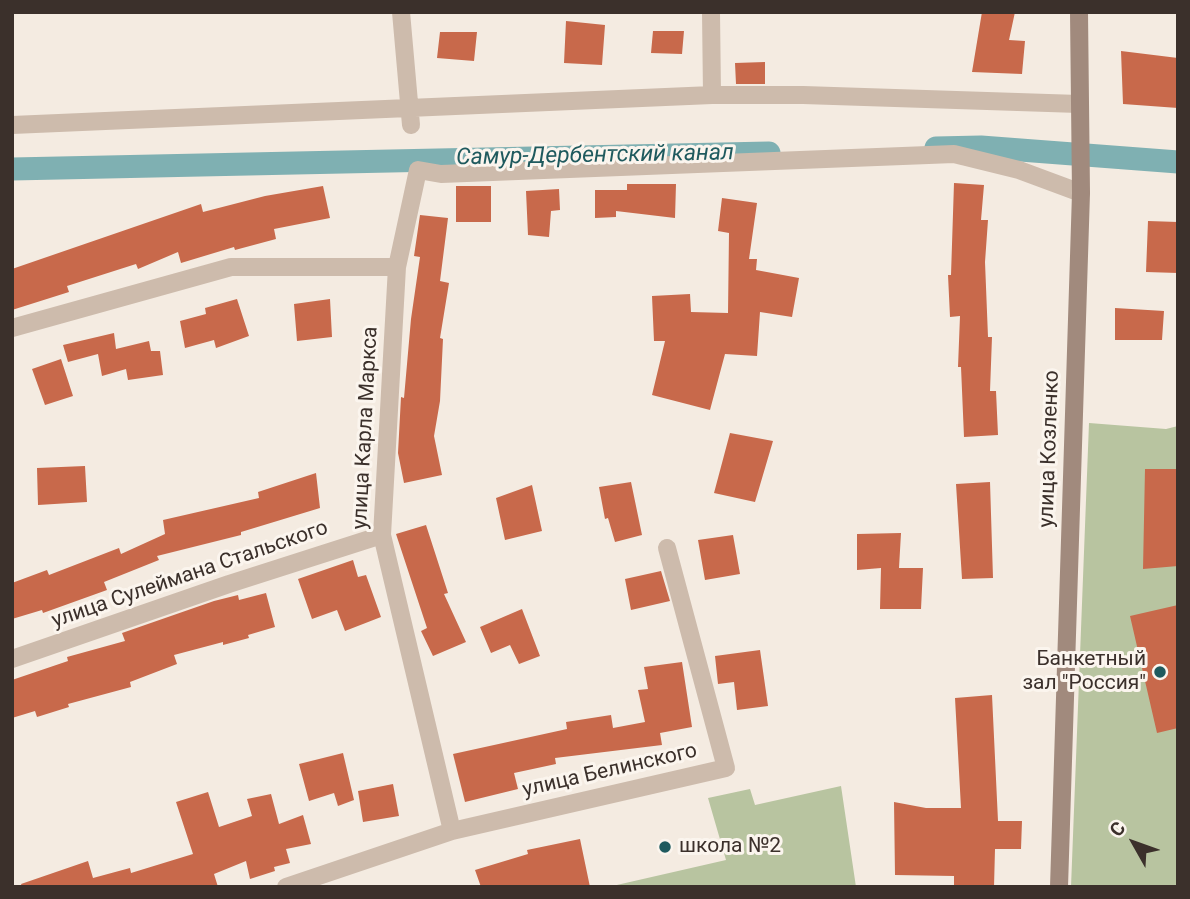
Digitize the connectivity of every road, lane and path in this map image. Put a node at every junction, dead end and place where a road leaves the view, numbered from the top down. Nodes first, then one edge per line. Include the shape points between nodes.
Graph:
1 (401, 12) edge
2 (711, 12) edge
3 (1079, 12) edge
4 (712, 95) junction
5 (1079, 104) junction
6 (408, 106) junction
7 (12, 125) edge
8 (411, 125) dead end
9 (1081, 193) junction
10 (397, 267) junction
11 (12, 328) edge
12 (382, 535) junction
13 (667, 548) dead end
14 (12, 659) edge
15 (452, 831) junction
16 (286, 887) edge
17 (1059, 887) edge

1 - 6 street
2 - 4 street
3 - 5 street, улица Козленко
4 - 5 street
4 - 6 street
5 - 9 street, улица Козленко
6 - 7 street
6 - 8 street
9 - 10 street, улица Карла Маркса via 1019,170 954,154 441,174 418,170
9 - 17 street, улица Козленко
10 - 11 street via 231,267
10 - 12 street, улица Карла Маркса
12 - 14 street, улица Сулеймана Стальского
12 - 15 street, улица Карла Маркса
13 - 15 street, улица Белинского via 726,768
15 - 16 street, улица Белинского

